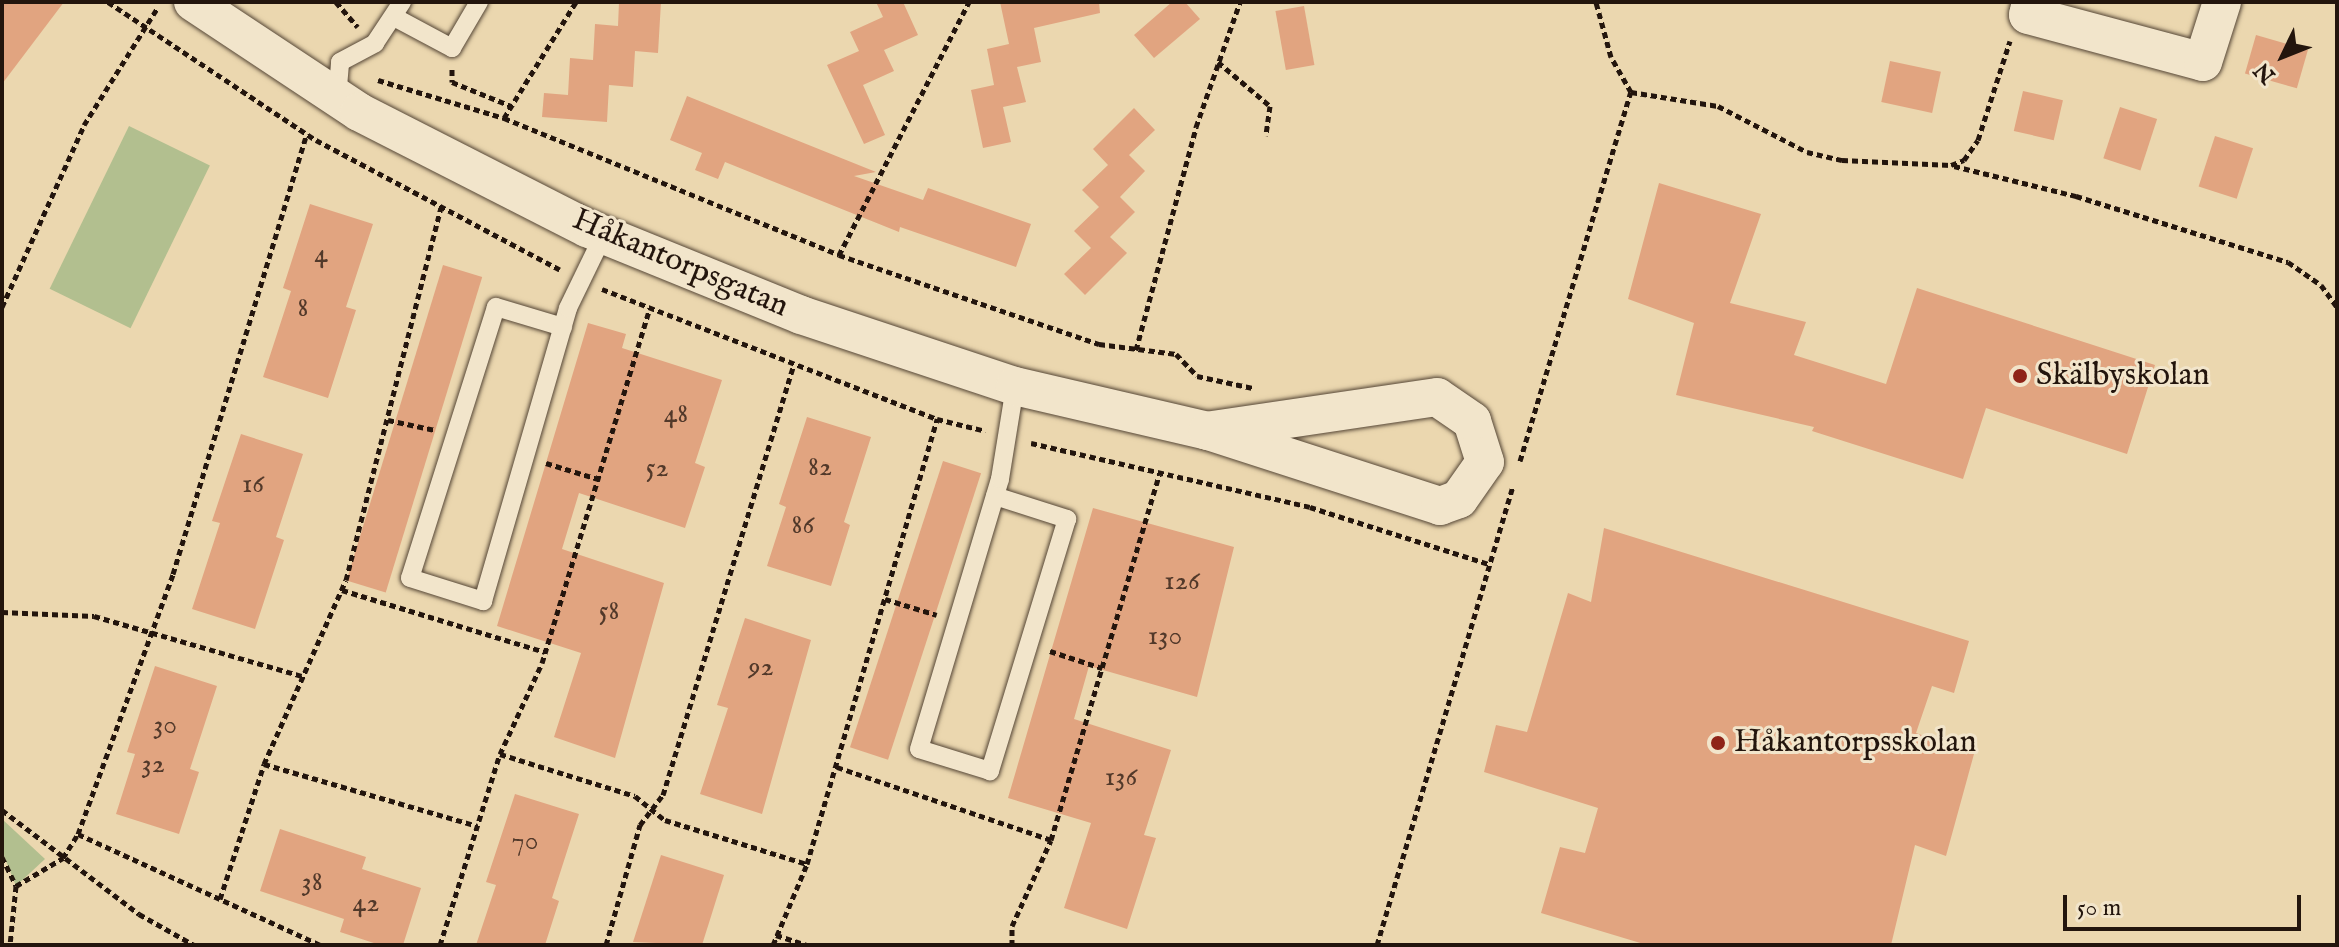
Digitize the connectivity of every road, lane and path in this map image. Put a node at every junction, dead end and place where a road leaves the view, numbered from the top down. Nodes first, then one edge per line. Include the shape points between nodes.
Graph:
1 (108, 2) edge
2 (161, 2) edge
3 (193, 2) edge
4 (479, 2) edge
5 (576, 2) edge
6 (969, 2) edge
7 (1240, 2) edge
8 (1596, 2) edge
9 (2222, 2) edge
10 (2029, 8) edge
11 (398, 10) edge
12 (146, 30) junction
13 (452, 48) junction
14 (1218, 62) junction
15 (339, 80) junction
16 (1631, 92) junction
17 (511, 106) junction
18 (504, 118) junction
19 (307, 134) dead end
20 (1266, 136) dead end
21 (1951, 165) junction
22 (441, 208) dead end
23 (604, 234) junction
24 (839, 255) junction
25 (2, 307) edge
26 (2337, 307) edge
27 (650, 308) dead end
28 (563, 327) junction
29 (1136, 350) junction
30 (1176, 354) dead end
31 (794, 365) dead end
32 (1015, 386) junction
33 (937, 419) dead end
34 (388, 420) junction
35 (1208, 431) junction
36 (455, 435) junction
37 (524, 456) junction
38 (1159, 475) dead end
39 (598, 479) junction
40 (995, 496) junction
41 (342, 590) junction
42 (885, 599) junction
43 (2, 612) edge
44 (957, 621) junction
45 (151, 632) junction
46 (1029, 644) junction
47 (545, 652) junction
48 (1102, 668) junction
49 (302, 676) junction
50 (500, 754) junction
51 (264, 764) junction
52 (837, 767) junction
53 (654, 808) junction
54 (2, 810) edge
55 (477, 826) junction
56 (78, 834) junction
57 (1051, 840) junction
58 (2, 857) edge
59 (63, 858) junction
60 (807, 864) junction
61 (16, 886) junction
62 (220, 899) junction
63 (776, 935) junction
64 (10, 945) edge
65 (194, 945) edge
66 (320, 945) edge
67 (440, 945) edge
68 (606, 945) edge
69 (773, 945) edge
70 (806, 945) edge
71 (1012, 945) edge
72 (1377, 945) edge

1 - 12 path
2 - 12 path
3 - 15 street, Håkantorpsgatan
4 - 13 lane
5 - 17 path
6 - 24 path
7 - 14 path
8 - 16 path via 1611,57
9 - 10 street via 2203,62
10 - 21 path via 2015,26 1978,140 1964,160
11 - 13 lane
11 - 15 lane
12 - 25 path via 84,125
13 - 17 path via 452,82
14 - 20 path via 1270,106
14 - 29 path
15 - 18 path via 379,80
15 - 23 street, Håkantorpsgatan
16 - 21 path via 1718,106 1807,152 1842,160
16 - 72 path
17 - 18 path
18 - 24 path
19 - 45 path
21 - 26 path via 2076,196 2288,262 2321,285
22 - 34 path
23 - 28 lane
23 - 32 street, Håkantorpsgatan via 801,315
24 - 29 path via 1099,344
27 - 39 path
28 - 36 lane via 496,307
28 - 37 lane
29 - 30 path
31 - 53 path via 663,795
32 - 35 street, Håkantorpsgatan
32 - 40 lane
33 - 42 path
34 - 36 path
34 - 41 path
35 - 35 street, Håkantorpsgatan via 1440,506 1459,499 1485,462 1472,421 1437,397
36 - 37 lane via 410,578 483,601
37 - 39 path
38 - 48 path
39 - 47 path
40 - 44 lane
40 - 46 lane via 1067,519
41 - 47 path
41 - 49 path
42 - 44 path
42 - 52 path
43 - 45 path via 94,616
44 - 46 lane via 919,749 990,771
45 - 49 path
45 - 56 path
46 - 48 path
47 - 50 path
48 - 57 path
49 - 51 path
50 - 53 path via 635,796
50 - 55 path
51 - 55 path
51 - 62 path
52 - 57 path
52 - 60 path
53 - 60 path via 665,820
53 - 68 path via 640,825
54 - 59 path
55 - 67 path
56 - 59 path
56 - 62 path
57 - 71 path via 1012,926
58 - 61 path
59 - 61 path
59 - 65 path via 139,914
60 - 63 path
61 - 64 path
62 - 66 path
63 - 69 path
63 - 70 path

